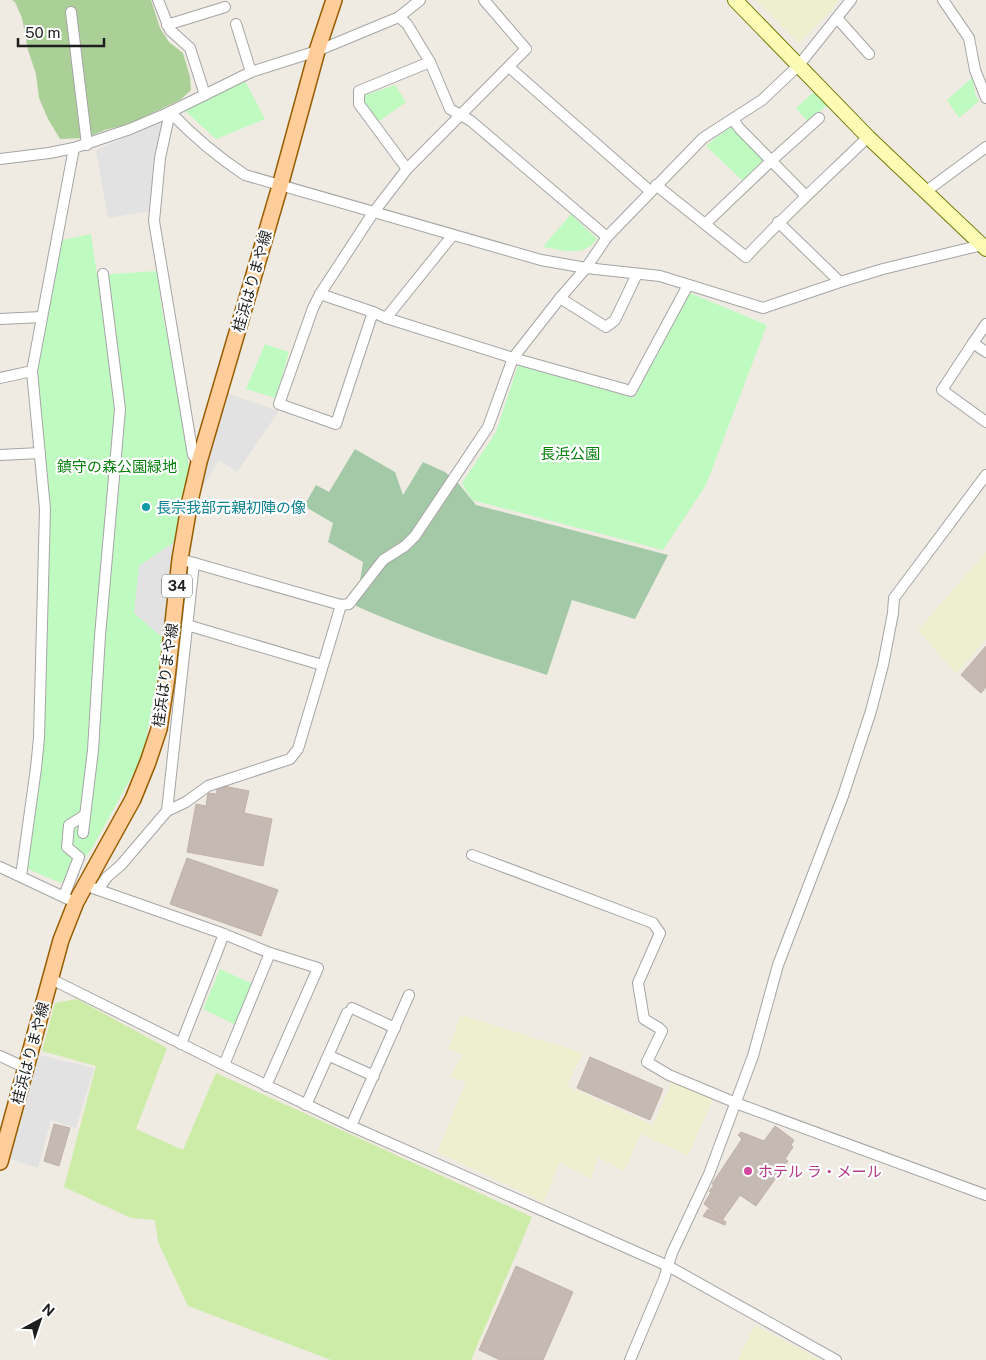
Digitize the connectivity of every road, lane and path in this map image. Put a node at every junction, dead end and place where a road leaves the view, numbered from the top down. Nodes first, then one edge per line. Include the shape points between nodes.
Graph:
1 (158, 0) edge
2 (334, 0) edge
3 (420, 0) edge
4 (484, 0) edge
5 (735, 0) edge
6 (851, 0) edge
7 (943, 0) edge
8 (225, 6) dead end
9 (70, 12) dead end
10 (399, 17) junction
11 (837, 18) junction
12 (167, 24) junction
13 (236, 24) dead end
14 (317, 51) junction
15 (869, 54) dead end
16 (430, 62) junction
17 (799, 65) junction
18 (509, 66) junction
19 (251, 72) junction
20 (205, 94) junction
21 (986, 98) edge
22 (170, 112) junction
23 (460, 115) junction
24 (819, 118) dead end
25 (733, 119) junction
26 (868, 137) junction
27 (87, 145) junction
28 (986, 147) edge
29 (74, 148) junction
30 (0, 159) edge
31 (771, 161) junction
32 (407, 169) junction
33 (280, 186) junction
34 (653, 188) junction
35 (925, 192) junction
36 (806, 196) junction
37 (373, 213) junction
38 (778, 222) junction
39 (705, 224) junction
40 (452, 236) junction
41 (607, 237) junction
42 (984, 246) edge
43 (586, 268) junction
44 (104, 274) dead end
45 (637, 274) junction
46 (840, 282) junction
47 (688, 285) junction
48 (320, 294) junction
49 (560, 298) junction
50 (373, 312) junction
51 (42, 317) junction
52 (386, 318) junction
53 (0, 319) edge
54 (986, 324) edge
55 (973, 343) junction
56 (986, 352) edge
57 (513, 358) junction
58 (32, 370) junction
59 (0, 378) edge
60 (986, 422) edge
61 (40, 453) junction
62 (0, 455) edge
63 (199, 462) junction
64 (986, 475) edge
65 (180, 558) junction
66 (194, 563) junction
67 (341, 605) junction
68 (187, 625) junction
69 (322, 665) junction
70 (168, 811) junction
71 (85, 815) junction
72 (84, 833) dead end
73 (472, 855) dead end
74 (0, 867) edge
75 (21, 876) junction
76 (92, 888) junction
77 (70, 899) junction
78 (224, 934) junction
79 (270, 953) junction
80 (51, 979) junction
81 (409, 994) dead end
82 (395, 1028) junction
83 (181, 1044) junction
84 (0, 1056) edge
85 (332, 1057) dead end
86 (224, 1065) junction
87 (26, 1068) junction
88 (374, 1076) junction
89 (266, 1086) junction
90 (736, 1103) junction
91 (306, 1105) junction
92 (351, 1126) junction
93 (0, 1162) edge
94 (986, 1195) edge
95 (668, 1266) junction
96 (630, 1360) edge
97 (836, 1360) edge

1 - 12 street
2 - 14 main road, 桂浜はりまや線 / 34
3 - 10 street
4 - 18 street via 526,50
5 - 17 street
6 - 11 street
7 - 21 street via 969,38 975,70
8 - 12 street
9 - 27 street
10 - 14 street
10 - 16 street via 407,24
11 - 15 street
11 - 17 street
12 - 20 street via 190,48
13 - 19 street
14 - 19 street
14 - 33 main road, 桂浜はりまや線 / 34
16 - 23 street via 450,109
16 - 32 street via 359,91 359,104
17 - 25 street via 762,100
17 - 26 street
18 - 23 street
18 - 34 street
19 - 20 street
20 - 22 street
22 - 27 street
22 - 33 street via 230,165 245,175
22 - 63 street via 160,158 154,221 193,455
23 - 32 street
23 - 41 street
24 - 31 street
25 - 31 street
25 - 34 street via 703,138
26 - 35 street
26 - 36 street
27 - 29 street
28 - 35 street
29 - 30 street
29 - 51 street
31 - 36 street
31 - 39 street
32 - 37 street
33 - 37 street
33 - 63 main road, 桂浜はりまや線 / 34
34 - 39 street
34 - 41 street
35 - 42 street
36 - 38 street
37 - 40 street
37 - 48 street
38 - 39 street via 746,256
38 - 46 street
40 - 43 street via 541,260
40 - 52 street
41 - 43 street
42 - 46 street
43 - 45 street
43 - 49 street
44 - 71 street via 120,409
45 - 47 street via 660,276
45 - 49 street via 615,320 606,327
46 - 47 street via 763,308
47 - 57 street via 632,391
48 - 50 street
48 - 50 street via 279,404 336,424
49 - 57 street
50 - 52 street
51 - 53 street
51 - 58 street
52 - 57 street
54 - 55 street
55 - 56 street
55 - 60 street via 942,390
57 - 67 street via 488,427 415,536 383,560 349,604
58 - 59 street
58 - 61 street
61 - 62 street
61 - 75 street via 45,509 39,738
63 - 65 main road, 桂浜はりまや線 / 34
64 - 90 street via 894,598 883,665 871,711 843,796 778,965 756,1047
65 - 66 street
65 - 76 main road, 桂浜はりまや線 / 34 via 159,729 132,800
66 - 67 street
66 - 68 street
67 - 69 street
68 - 69 street
68 - 70 street
69 - 70 street via 298,749 290,758 208,786
70 - 76 street via 121,865
71 - 72 street
71 - 77 street via 69,825 67,847 79,857
73 - 90 street via 657,926 660,933 638,983 644,1019 662,1031 647,1062 669,1075
74 - 75 street
75 - 77 street
76 - 77 main road, 桂浜はりまや線 / 34
76 - 78 street
77 - 80 main road, 桂浜はりまや線 / 34
78 - 79 street
78 - 83 street
79 - 86 street
79 - 89 street via 318,968
80 - 83 street
80 - 87 main road, 桂浜はりまや線 / 34
81 - 82 street
82 - 88 street
82 - 91 street via 350,1011
83 - 86 street
84 - 87 street
85 - 88 street
86 - 89 street
87 - 93 main road, 桂浜はりまや線 / 34
88 - 92 street
89 - 91 street
90 - 94 street
90 - 95 street
91 - 92 street
92 - 95 street
95 - 96 street
95 - 97 street

